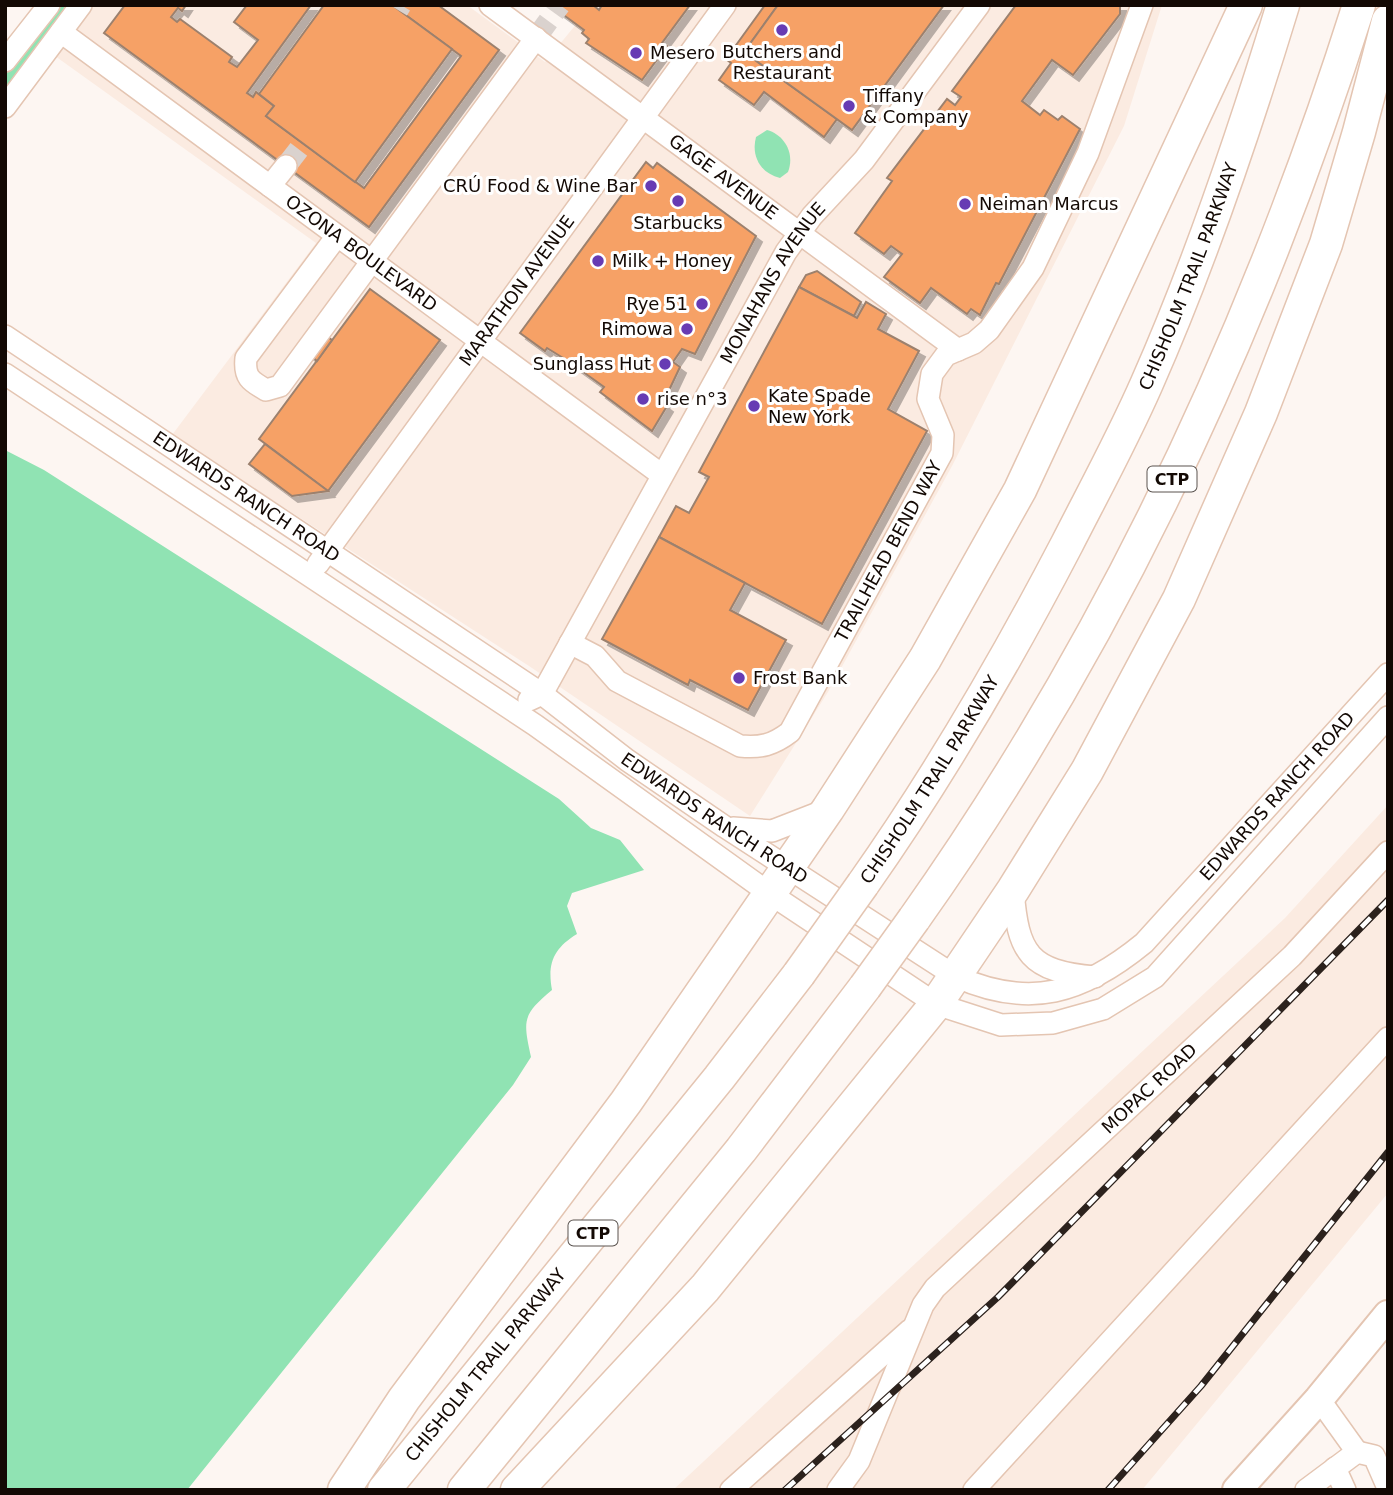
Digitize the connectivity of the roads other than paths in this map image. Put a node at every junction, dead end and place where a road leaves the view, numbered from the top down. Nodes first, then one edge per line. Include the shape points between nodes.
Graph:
1 (49, 5) edge
2 (81, 5) edge
3 (491, 5) edge
4 (724, 5) edge
5 (979, 5) edge
6 (1142, 5) edge
7 (1246, 5) edge
8 (1283, 5) edge
9 (1359, 5) edge
10 (1388, 21) edge
11 (61, 32) junction
12 (536, 38) junction
13 (5, 61) edge
14 (5, 107) edge
15 (644, 116) junction
16 (286, 166) tunnel mouth
17 (270, 186) junction
18 (799, 233) junction
19 (337, 236) junction
20 (372, 262) junction
21 (5, 336) edge
22 (479, 341) junction
23 (958, 350) junction
24 (5, 374) edge
25 (662, 475) junction
26 (326, 552) junction
27 (309, 576) junction
28 (569, 643) junction
29 (457, 672) junction
30 (1388, 674) edge
31 (542, 694) junction
32 (1388, 717) edge
33 (535, 725) junction
34 (627, 760) junction
35 (828, 809) junction
36 (725, 827) junction
37 (1388, 852) edge
38 (787, 867) junction
39 (1013, 890) junction
40 (769, 893) junction
41 (955, 976) junction
42 (1097, 977) junction
43 (936, 1004) junction
44 (1388, 1038) edge
45 (1388, 1315) edge
46 (914, 1327) junction
47 (1319, 1399) junction
48 (1357, 1452) junction
49 (1335, 1468) junction
50 (1388, 1488) edge
51 (344, 1490) edge
52 (384, 1490) edge
53 (464, 1490) edge
54 (517, 1490) edge
55 (731, 1490) edge
56 (838, 1490) edge
57 (974, 1490) edge
58 (1237, 1490) edge
59 (1306, 1490) edge
60 (1345, 1490) edge

1 - 13 street
2 - 11 street
3 - 12 street, GAGE AVENUE
4 - 15 street, MARATHON AVENUE
5 - 18 street, MONAHANS AVENUE via 864,160
6 - 23 street, TRAILHEAD BEND WAY via 1088,153 1033,268 989,330
7 - 35 highway via 1002,525 925,659
8 - 52 highway, CHISHOLM TRAIL PARKWAY / CTP, bridge via 1206,235 1147,383 1108,466 996,672 904,826 719,1078
9 - 53 highway, CTP, bridge via 1321,123 1265,269 1194,433 1063,688 986,814 865,987 741,1150
10 - 39 highway via 1326,244 1232,484 1140,677
11 - 14 street
11 - 17 street, OZONA BOULEVARD
12 - 15 street, GAGE AVENUE
12 - 20 street
15 - 18 street, GAGE AVENUE
15 - 22 street, MARATHON AVENUE
16 - 17 street
17 - 19 street, OZONA BOULEVARD
18 - 23 street, GAGE AVENUE
18 - 25 street, MONAHANS AVENUE
19 - 20 street, OZONA BOULEVARD
19 - 20 street via 246,358 244,372 250,381 265,390 279,386
20 - 22 street, OZONA BOULEVARD
21 - 26 street, EDWARDS RANCH ROAD
22 - 25 street, OZONA BOULEVARD
22 - 26 street, MARATHON AVENUE
23 - 28 street, TRAILHEAD BEND WAY via 939,362 928,390 929,408 943,435 942,453 790,732 760,748 740,746 617,681 594,656
24 - 27 street, EDWARDS RANCH ROAD
25 - 28 street, MONAHANS AVENUE
26 - 27 street, MARATHON AVENUE
26 - 31 street, EDWARDS RANCH ROAD
27 - 29 street, EDWARDS RANCH ROAD
28 - 31 street, MONAHANS AVENUE
29 - 31 street via 522,701
29 - 33 street, EDWARDS RANCH ROAD
30 - 42 street, EDWARDS RANCH ROAD via 1144,943
31 - 34 street, EDWARDS RANCH ROAD
32 - 43 street, EDWARDS RANCH ROAD via 1155,977 1103,1009 1053,1023 1001,1026
33 - 34 street via 550,723 583,744
33 - 40 street, EDWARDS RANCH ROAD
34 - 36 street, EDWARDS RANCH ROAD
35 - 36 street via 772,831
35 - 38 highway
36 - 38 street, EDWARDS RANCH ROAD
37 - 46 street, MOPAC ROAD via 1292,956 951,1272 929,1297
38 - 40 highway
38 - 41 street, EDWARDS RANCH ROAD
39 - 41 highway
39 - 42 street via 1016,931 1030,954 1046,967 1069,975
40 - 43 street, EDWARDS RANCH ROAD
40 - 51 highway via 626,1102 412,1388
41 - 42 street, EDWARDS RANCH ROAD via 988,988 1038,995 1073,989
41 - 43 highway
43 - 54 highway via 705,1289
44 - 57 street
45 - 47 main road
46 - 55 street, MOPAC ROAD
46 - 56 street, MOPAC ROAD via 859,1461
47 - 48 street
47 - 58 main road
48 - 49 street
48 - 50 street via 1374,1456
49 - 59 street
49 - 60 street

